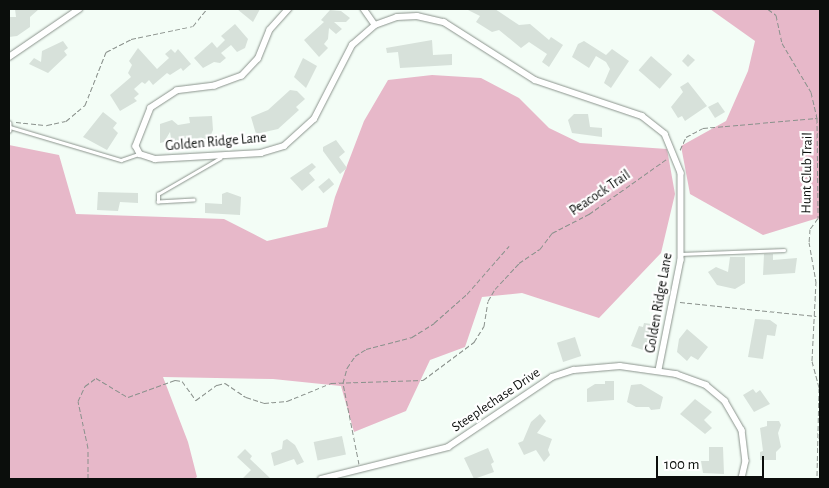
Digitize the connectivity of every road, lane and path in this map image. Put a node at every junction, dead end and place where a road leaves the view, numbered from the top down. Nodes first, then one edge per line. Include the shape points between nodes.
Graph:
1 (79, 9) edge
2 (207, 9) edge
3 (289, 9) edge
4 (364, 9) edge
5 (768, 9) edge
6 (375, 25) junction
7 (9, 57) edge
8 (817, 118) junction
9 (9, 126) edge
10 (675, 153) junction
11 (140, 154) junction
12 (224, 156) junction
13 (194, 200) dead end
14 (509, 246) dead end
15 (784, 250) dead end
16 (682, 254) junction
17 (673, 303) junction
18 (816, 316) junction
19 (659, 370) junction
20 (343, 383) junction
21 (359, 470) junction
22 (88, 479) edge
23 (321, 479) edge
24 (742, 479) edge
25 (817, 479) edge

1 - 7 street
2 - 9 path via 193,26 131,39 106,52 85,105 66,121
3 - 11 street via 270,30 258,59 242,76 215,86 177,91 151,108 136,146
4 - 6 street
5 - 8 path, Hunt Club Trail via 776,15 782,43 811,92
6 - 10 street, Golden Ridge Lane via 397,17 417,16 444,22 536,80 642,116 665,134
6 - 12 street, Golden Ridge Lane via 352,45 322,106 300,135 284,146 261,153
8 - 10 path, Peacock Trail via 703,128 686,137
8 - 18 path, Hunt Club Trail via 818,218 810,229 809,242 815,261
9 - 11 lane, Golden Ridge Lane via 121,160
10 - 16 street, Golden Ridge Lane via 682,187
10 - 20 path, Peacock Trail via 589,214 552,232 540,249 519,263 495,289 488,301 479,336 457,357 422,380
11 - 12 street, Golden Ridge Lane via 155,160
12 - 13 lane via 158,194 158,202
14 - 20 path via 468,294 434,324 412,336 366,349 355,356
15 - 16 lane
16 - 17 street, Golden Ridge Lane
17 - 18 path via 698,302
17 - 19 street, Golden Ridge Lane
18 - 25 path, Hunt Club Trail via 812,361 819,388
19 - 21 street, Steeplechase Drive via 620,366 574,370 552,377 448,447
19 - 24 street, Steeplechase Drive via 706,385 737,416 746,460
20 - 21 path
20 - 22 path, Peacock Trail via 332,383 287,401 264,403 246,397 225,383 196,400 182,381 175,380 128,398 96,378 85,386 78,401 88,448
21 - 23 street, Steeplechase Drive

